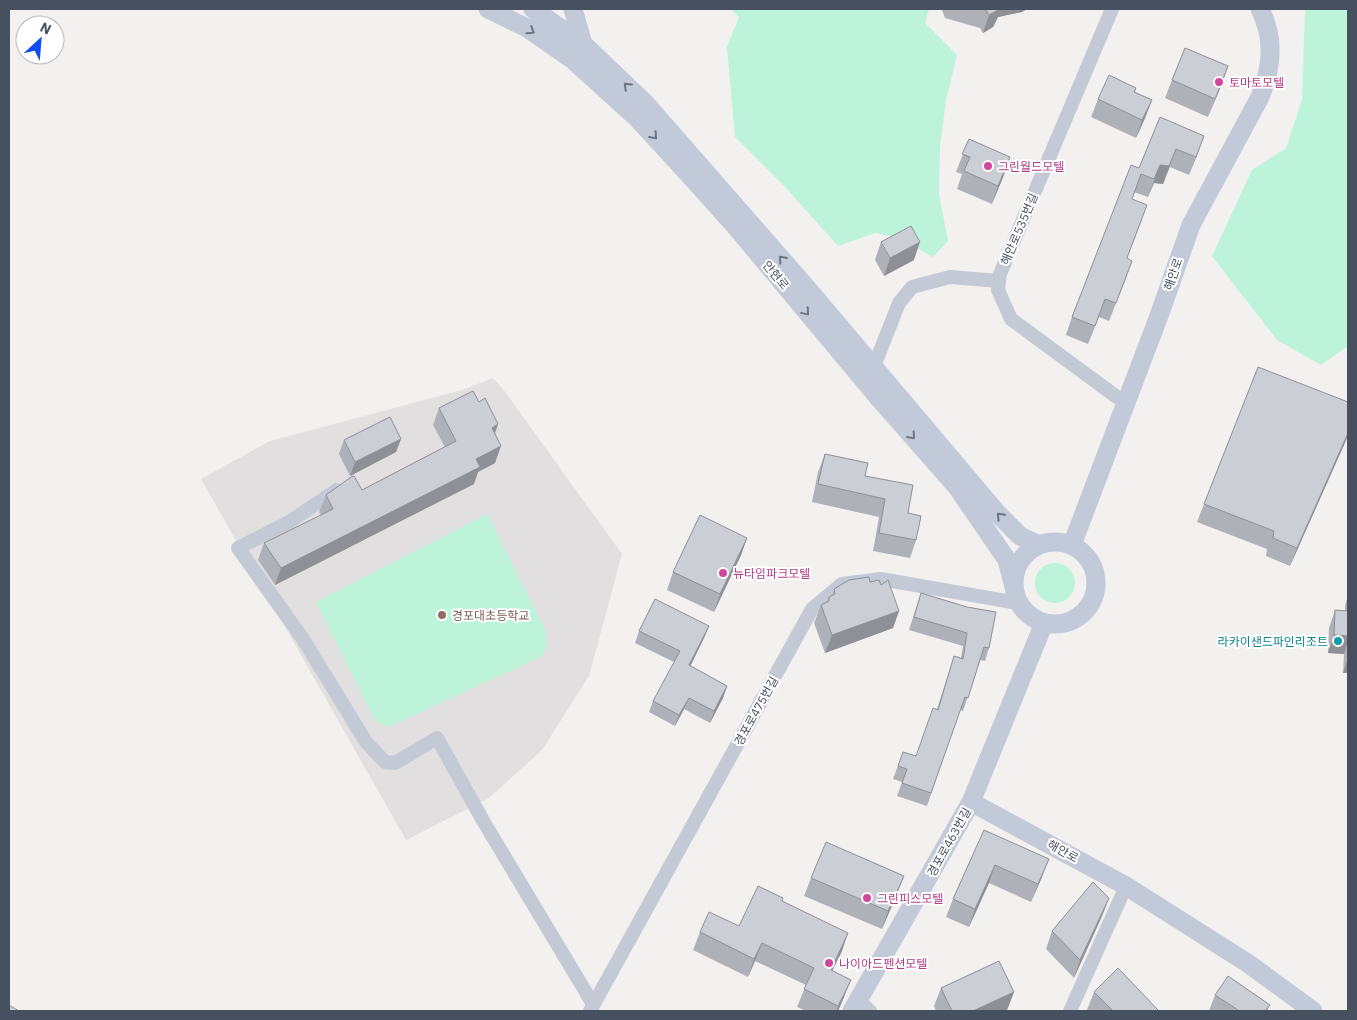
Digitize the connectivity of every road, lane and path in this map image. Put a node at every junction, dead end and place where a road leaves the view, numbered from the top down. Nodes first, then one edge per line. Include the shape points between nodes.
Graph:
1 (488, 9) edge
2 (533, 9) edge
3 (573, 9) edge
4 (1112, 9) edge
5 (1260, 9) edge
6 (583, 44) junction
7 (999, 282) junction
8 (873, 369) junction
9 (1124, 404) junction
10 (337, 490) edge
11 (1038, 545) junction
12 (1072, 545) junction
13 (1016, 595) junction
14 (1044, 623) junction
15 (971, 802) junction
16 (1126, 886) junction
17 (591, 1008) edge
18 (860, 1008) edge
19 (1070, 1011) edge
20 (1313, 1011) edge

1 -> 13 street, 안현로 via 527,28 572,60 644,126 736,227 957,487 1007,560
2 - 6 street, 안현로
3 - 6 street
4 - 7 street, 해안로535번길
5 - 9 street, 해안로 via 1270,47 1268,76 1260,97 1191,225
8 -> 6 street, 안현로 via 646,104
7 - 8 street via 950,277 912,287 900,303
7 - 9 street, 해안로535번길 via 998,290 1011,319
11 -> 8 street, 안현로 via 1020,536 997,513
9 - 12 street, 해안로
10 - 17 street, 경포로475번길 via 289,522 238,548 303,639 366,742 385,762 395,763 437,738
11 - 12 street via 1061,542
11 - 13 street via 1019,562 1014,574
12 - 14 street via 1092,564 1096,590 1092,603 1071,622 1058,625
13 - 14 street via 1025,612
13 - 17 street, 경포로475번길 via 881,579 842,584 812,609
14 - 15 street
15 - 16 street, 해안로
15 - 18 street, 경포로463번길
16 - 19 street
16 - 20 street, 해안로 via 1249,964

